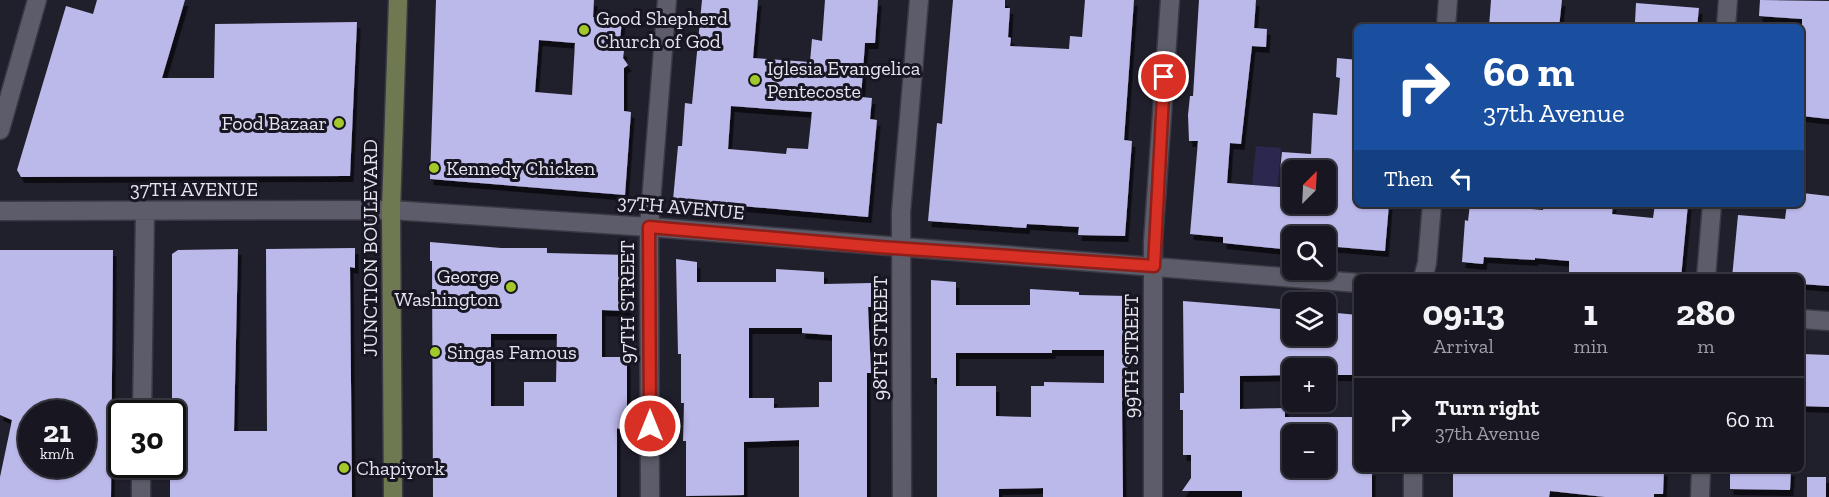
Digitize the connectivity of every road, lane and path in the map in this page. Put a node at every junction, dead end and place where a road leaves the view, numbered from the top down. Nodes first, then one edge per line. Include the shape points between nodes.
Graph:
1 (37, 0) edge
2 (398, 0) edge
3 (667, 0) edge
4 (919, 0) edge
5 (1170, 0) edge
6 (1448, 0) edge
7 (1728, 0) edge
8 (1446, 24) edge
9 (1726, 24) edge
10 (0, 130) edge
11 (1432, 207) edge
12 (1712, 207) edge
13 (391, 210) junction
14 (0, 211) edge
15 (145, 212) junction
16 (649, 227) junction
17 (902, 248) junction
18 (1154, 266) junction
19 (1424, 274) edge
20 (1706, 274) edge
21 (1354, 283) edge
22 (1804, 319) edge
23 (1829, 321) edge
24 (142, 400) edge
25 (1413, 472) edge
26 (1701, 472) edge
27 (141, 478) edge
28 (141, 497) edge
29 (393, 497) edge
30 (650, 497) edge
31 (902, 497) edge
32 (1153, 497) edge
33 (1413, 497) edge
34 (1700, 497) edge

1 - 10 street
2 - 13 main road, JUNCTION BOULEVARD
3 - 16 street, 97TH STREET
4 - 17 street, 98TH STREET via 901,212
5 - 18 street, 99TH STREET
6 - 8 street
7 - 9 street
11 - 19 street
12 - 20 street
13 - 15 street, 37TH AVENUE
13 - 16 street, 37TH AVENUE
13 - 29 main road, JUNCTION BOULEVARD
14 - 15 street, 37TH AVENUE
15 - 24 street
16 - 17 street, 37TH AVENUE
16 - 30 street, 97TH STREET
17 - 18 street, 37TH AVENUE
17 - 31 street, 98TH STREET
18 - 21 street, 37TH AVENUE
18 - 32 street, 99TH STREET
22 - 23 street
25 - 33 street
26 - 34 street
27 - 28 street

